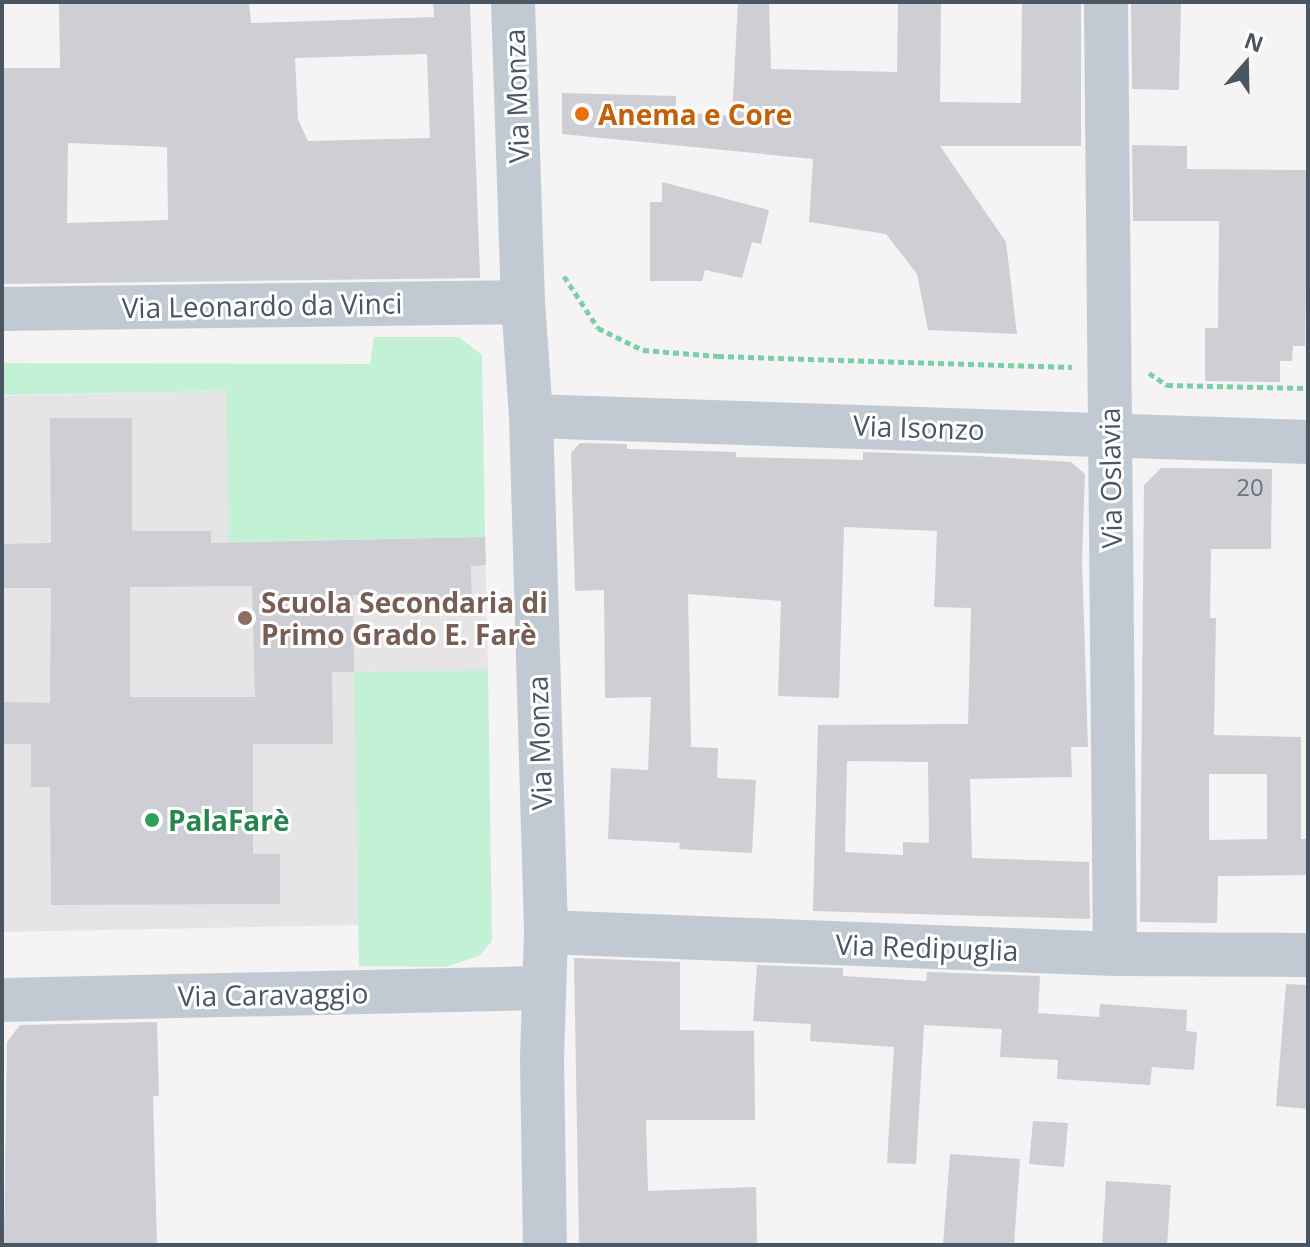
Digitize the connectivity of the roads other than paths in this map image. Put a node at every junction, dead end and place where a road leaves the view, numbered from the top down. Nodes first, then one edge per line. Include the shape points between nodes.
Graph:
1 (513, 2) edge
2 (1106, 2) edge
3 (523, 302) junction
4 (2, 309) edge
5 (531, 416) junction
6 (1110, 433) junction
7 (1308, 442) edge
8 (546, 932) junction
9 (1115, 954) junction
10 (1308, 955) edge
11 (544, 988) junction
12 (2, 1000) edge
13 (545, 1245) edge

1 - 3 street, Via Monza
2 - 6 street, Via Oslavia
3 - 4 street, Via Leonardo da Vinci
3 - 5 street, Via Monza
5 - 6 street, Via Isonzo
5 - 8 street, Via Monza
6 - 7 street, Via Isonzo
6 - 9 street, Via Oslavia
8 - 9 street, Via Redipuglia
8 - 11 street, Via Monza
9 - 10 street, Via Redipuglia
11 - 12 street, Via Caravaggio
11 - 13 street, Via Monza

